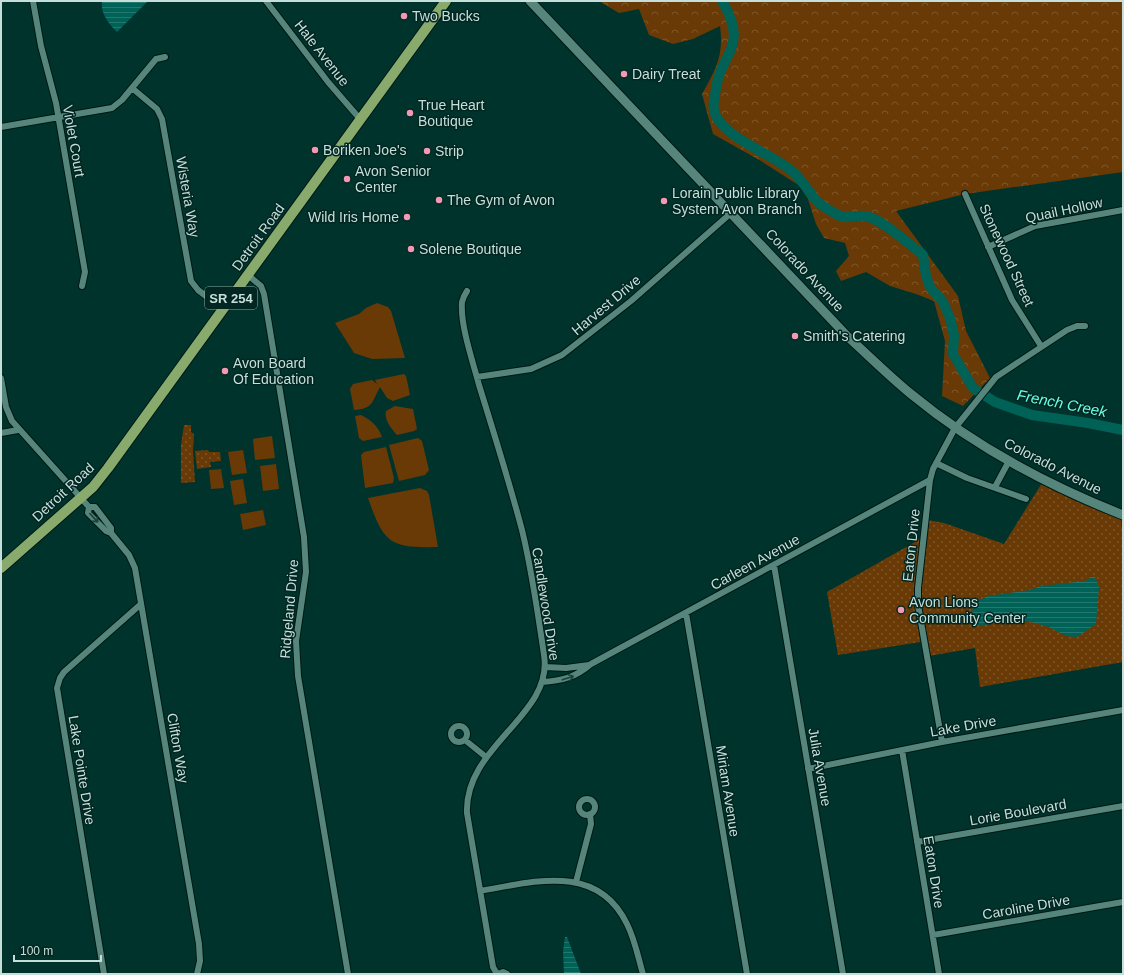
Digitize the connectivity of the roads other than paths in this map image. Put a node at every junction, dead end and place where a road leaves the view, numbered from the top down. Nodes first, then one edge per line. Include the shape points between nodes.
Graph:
1 (33, 1) edge
2 (266, 1) edge
3 (446, 1) edge
4 (530, 1) edge
5 (165, 57) dead end
6 (132, 88) junction
7 (58, 118) junction
8 (360, 119) junction
9 (1, 127) edge
10 (965, 194) dead end
11 (1123, 210) edge
12 (731, 213) junction
13 (988, 247) junction
14 (248, 275) junction
15 (82, 286) dead end
16 (466, 291) dead end
17 (223, 309) junction
18 (1085, 326) dead end
19 (1041, 346) junction
20 (477, 377) junction
21 (1, 378) edge
22 (955, 428) junction
23 (18, 430) junction
24 (1, 433) edge
25 (1009, 461) junction
26 (936, 463) junction
27 (930, 480) junction
28 (995, 487) junction
29 (81, 497) junction
30 (1026, 499) dead end
31 (1123, 515) edge
32 (774, 564) junction
33 (1, 568) edge
34 (141, 604) junction
35 (686, 613) junction
36 (591, 664) junction
37 (545, 667) junction
38 (542, 682) junction
39 (1123, 710) edge
40 (465, 740) dead end
41 (942, 742) junction
42 (902, 750) junction
43 (486, 757) junction
44 (808, 769) junction
45 (1123, 806) edge
46 (590, 814) dead end
47 (917, 842) junction
48 (576, 882) junction
49 (480, 891) junction
50 (1123, 902) edge
51 (933, 935) junction
52 (104, 974) edge
53 (197, 974) edge
54 (348, 974) edge
55 (498, 974) edge
56 (507, 974) edge
57 (643, 974) edge
58 (747, 974) edge
59 (843, 974) edge
60 (939, 974) edge

1 - 7 street, Violet Court
2 - 8 street, Hale Avenue
3 - 8 main road, Detroit Road / SR 254
4 - 12 main road, Colorado Avenue
5 - 6 street via 156,58
6 - 7 street via 112,108
6 - 17 street, Wisteria Way via 157,109 162,119 191,281 198,290
7 - 9 street
7 - 15 street, Violet Court via 85,272
8 - 14 main road, Detroit Road / SR 254
10 - 13 street, Stonewood Street
11 - 13 street, Quail Hollow via 1035,226
12 - 20 street, Harvest Drive via 631,301 562,355 542,366 525,371
12 - 22 main road, Colorado Avenue via 861,349 911,395
13 - 19 street, Stonewood Street via 1014,303
14 - 17 main road, Detroit Road / SR 254
14 - 54 street, Ridgeland Drive via 261,286 264,294 303,529 306,572 296,641 298,676
16 - 20 street, Candlewood Drive via 462,303 463,314
17 - 29 main road, Detroit Road / SR 254 via 108,468
18 - 19 street, Eaton Drive via 1070,329
19 - 22 street, Eaton Drive via 1002,372
20 - 37 street, Candlewood Drive via 522,531 531,572
21 - 23 street, Clifton Way via 6,407
22 - 25 main road, Colorado Avenue
22 - 26 street, Eaton Drive
23 - 24 street
23 - 29 street, Clifton Way via 42,452
25 - 28 street
25 - 31 main road, Colorado Avenue via 1071,493
26 - 27 street, Eaton Drive
26 - 28 street
27 - 32 street, Carleen Avenue
27 - 41 street, Eaton Drive via 918,606
28 - 30 street
29 - 33 main road, Detroit Road / SR 254
29 - 34 street, Clifton Way via 89,507 95,507 133,561
32 - 35 street, Carleen Avenue
32 - 44 street, Julia Avenue
34 - 52 street, Lake Pointe Drive via 64,672 57,688
34 - 53 street, Clifton Way via 199,944 200,961
35 - 36 street, Carleen Avenue
35 - 58 street, Miriam Avenue
36 - 37 street, Carleen Avenue via 566,668
38 -> 36 street, Carleen Avenue via 572,677
37 - 38 street, Candlewood Drive
38 - 43 street, Candlewood Drive via 533,700
39 - 41 street, Lake Drive
40 - 43 street
41 - 42 street, Lake Drive
42 - 44 street, Lake Drive
42 - 47 street, Eaton Drive
43 - 49 street, Candlewood Drive via 470,782 466,802
44 - 59 street, Julia Avenue
45 - 47 street, Lorie Boulevard
46 - 48 street via 591,824
47 - 51 street, Eaton Drive
48 - 49 street via 549,879
48 - 57 street via 602,894 619,911 631,933
49 - 55 street, Candlewood Drive via 493,967
50 - 51 street, Caroline Drive
51 - 60 street, Eaton Drive
55 - 56 street, Candlewood Drive

